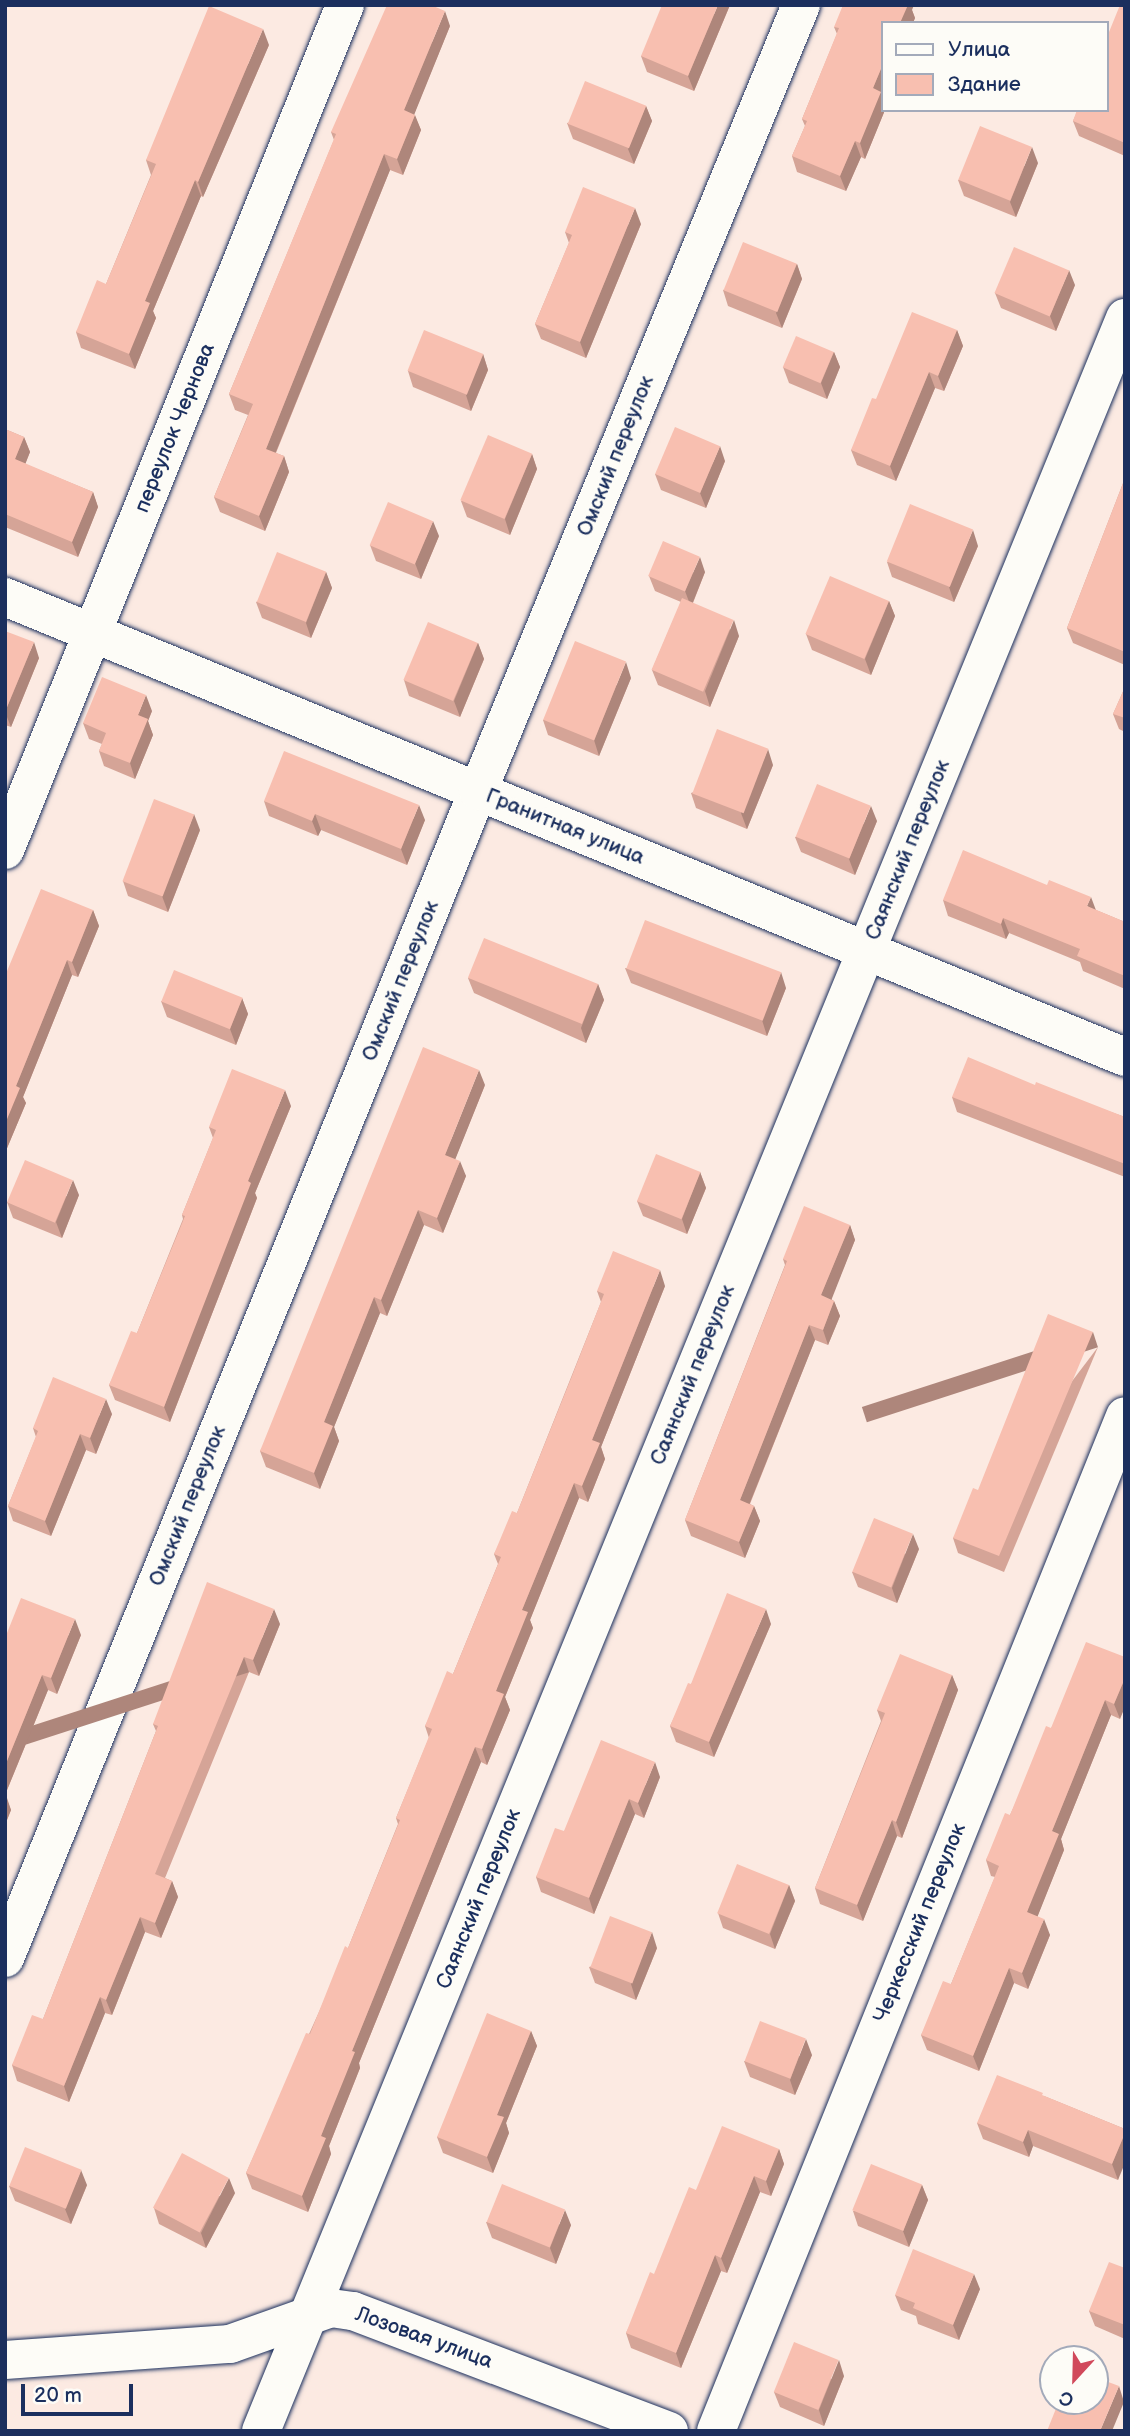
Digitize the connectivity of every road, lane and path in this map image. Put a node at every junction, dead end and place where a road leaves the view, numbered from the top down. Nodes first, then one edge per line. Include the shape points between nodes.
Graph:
1 (345, 5) edge
2 (801, 5) edge
3 (1125, 318) edge
4 (5, 597) edge
5 (93, 633) junction
6 (478, 791) junction
7 (5, 850) edge
8 (866, 951) junction
9 (1125, 1057) edge
10 (1125, 1416) edge
11 (5, 1958) edge
12 (307, 2319) junction
13 (5, 2360) edge
14 (261, 2431) edge
15 (670, 2431) edge
16 (716, 2431) edge

1 - 5 street, переулок Чернова
2 - 6 street, Омский переулок
3 - 8 street, Саянский переулок
4 - 5 street, Гранитная улица
5 - 6 street, Гранитная улица
5 - 7 street, переулок Чернова
6 - 8 street, Гранитная улица
6 - 11 street, Омский переулок
8 - 9 street, Гранитная улица
8 - 12 street, Саянский переулок
10 - 16 street, Черкесский переулок
12 - 13 street, Лозовая улица via 230,2344
12 - 14 street, Саянский переулок
12 - 15 street, Лозовая улица via 331,2308 353,2311

